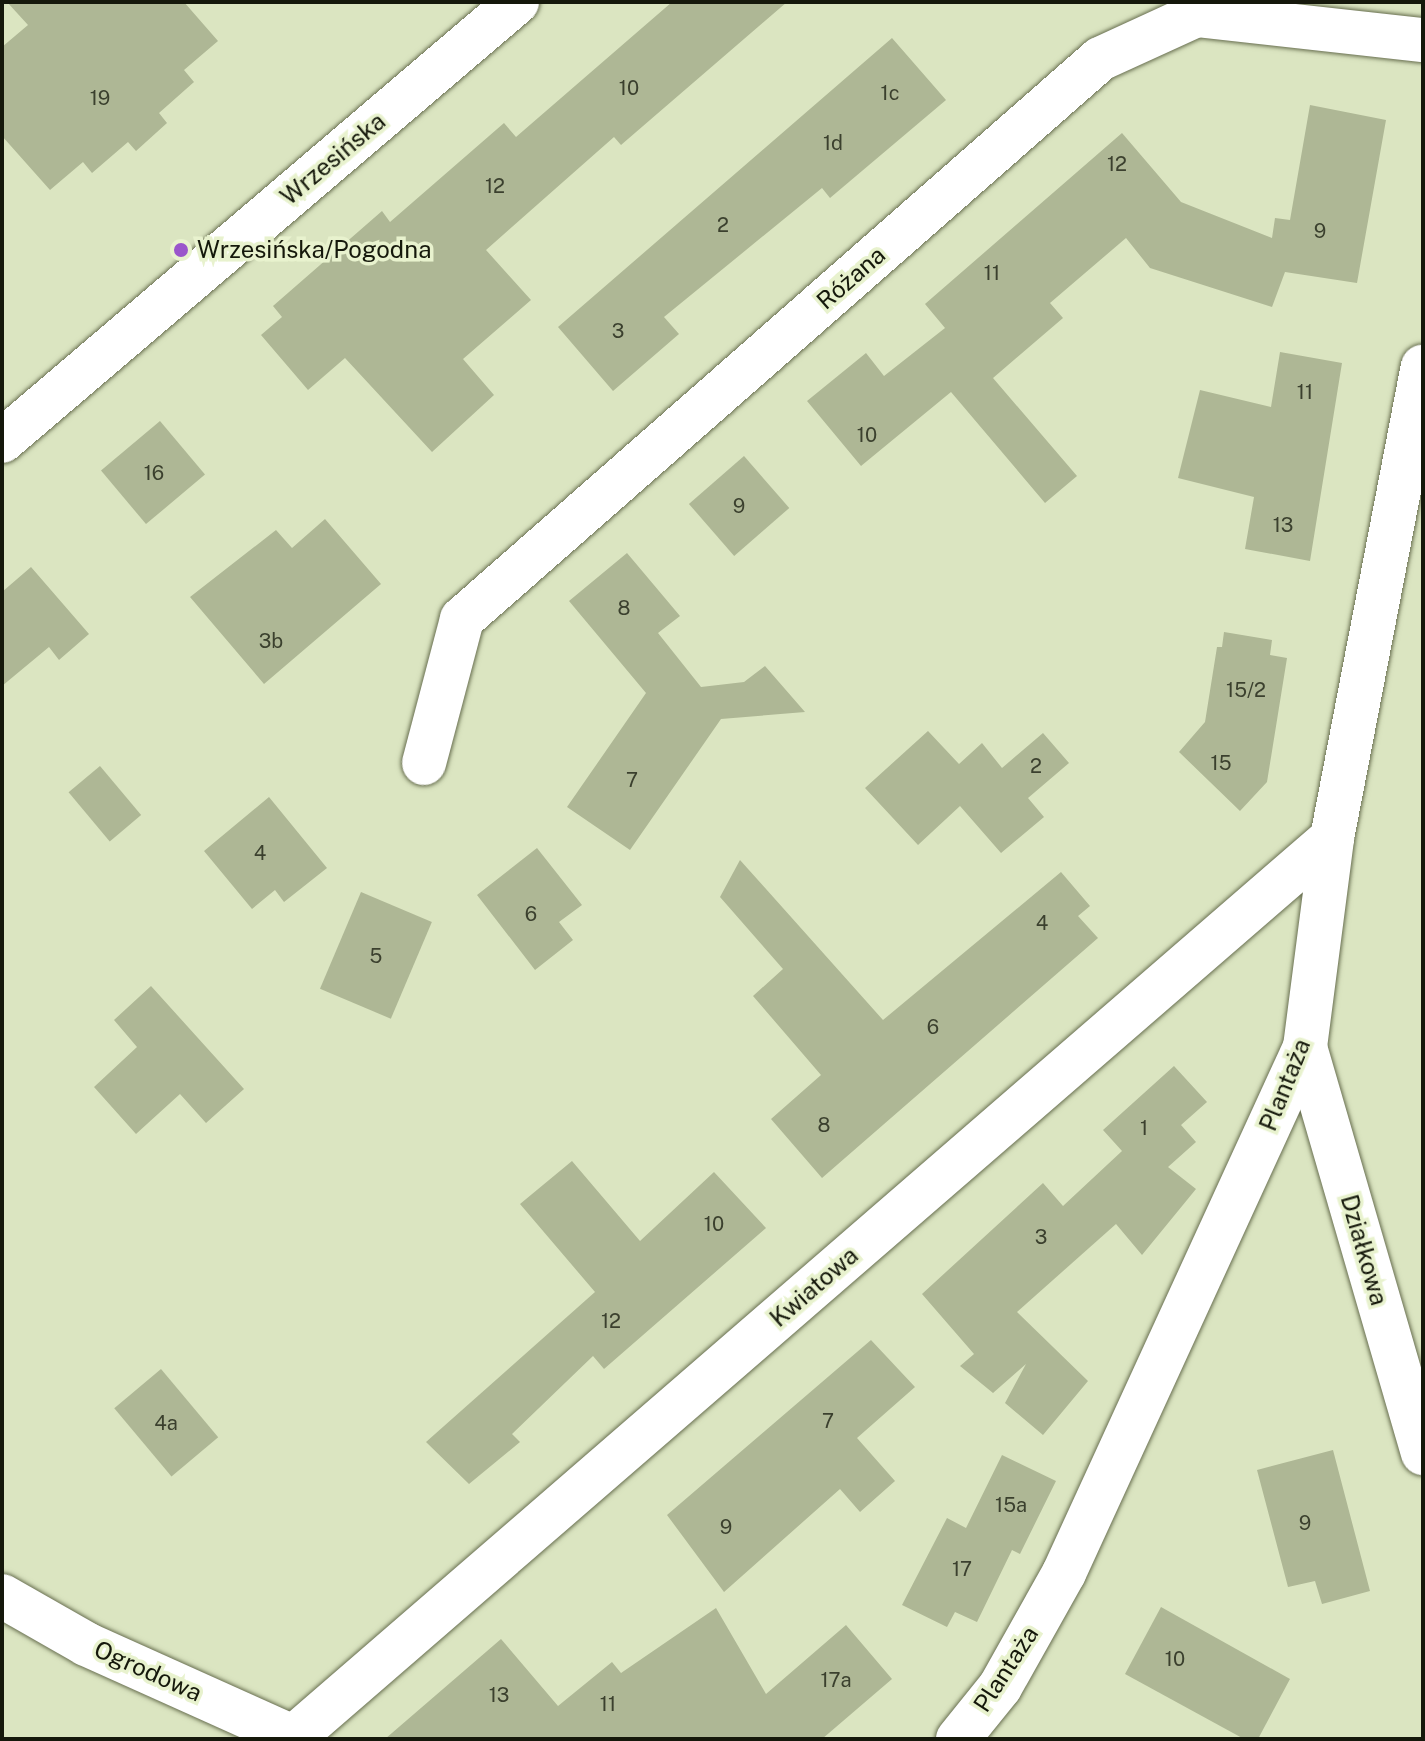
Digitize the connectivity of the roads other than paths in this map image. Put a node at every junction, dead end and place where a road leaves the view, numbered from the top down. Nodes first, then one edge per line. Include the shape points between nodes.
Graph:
1 (517, 2) edge
2 (1423, 40) edge
3 (1423, 367) edge
4 (2, 441) edge
5 (424, 763) dead end
6 (1332, 838) junction
7 (1305, 1047) junction
8 (1423, 1453) edge
9 (2, 1596) edge
10 (296, 1737) edge
11 (958, 1739) edge

1 - 4 street, Wrzesińska
2 - 5 street, Różana via 1196,15 1100,59 462,619
3 - 6 street, Plantaża
6 - 7 street, Plantaża
6 - 10 street, Kwiatowa
7 - 8 street, Działkowa
7 - 11 street, Plantaża via 1064,1573 1000,1687
9 - 10 street, Ogrodowa via 86,1644

